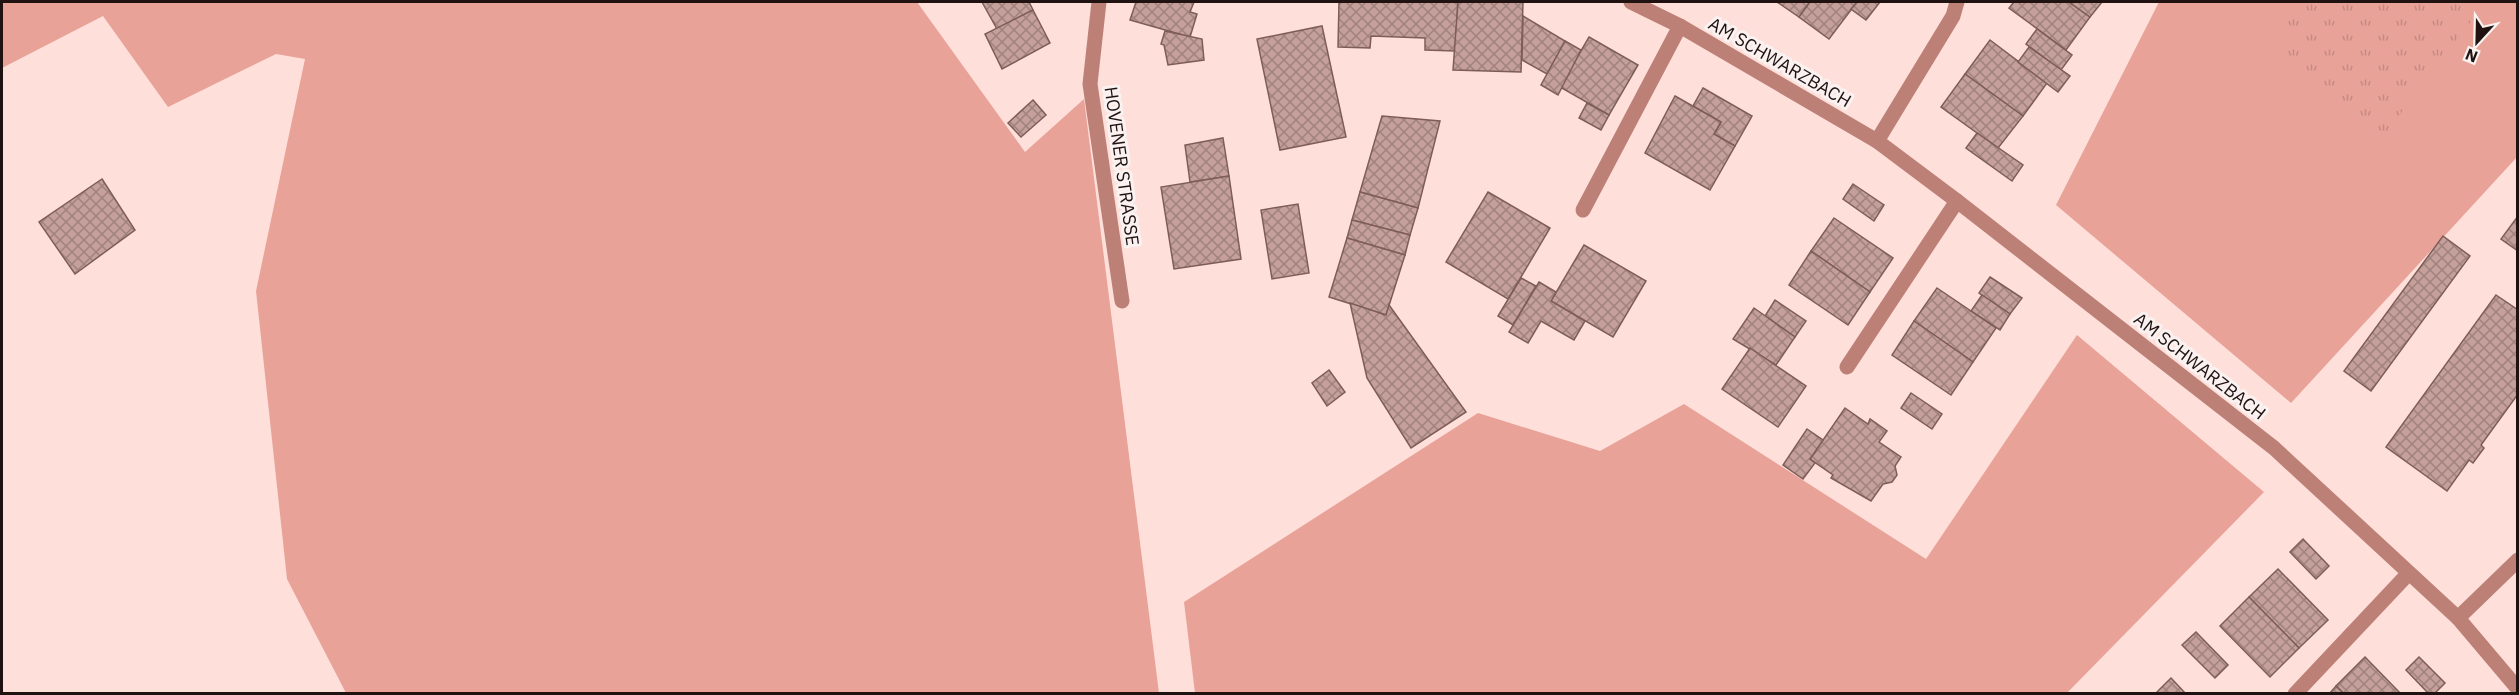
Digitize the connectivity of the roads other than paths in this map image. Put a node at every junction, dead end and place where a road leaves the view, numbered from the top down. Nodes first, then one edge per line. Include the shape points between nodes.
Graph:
1 (1099, 2) edge
2 (1631, 2) edge
3 (1957, 2) edge
4 (1680, 26) junction
5 (1877, 141) junction
6 (1957, 201) junction
7 (1582, 210) dead end
8 (1122, 301) dead end
9 (1847, 367) dead end
10 (2517, 560) edge
11 (2408, 574) junction
12 (2458, 618) junction
13 (2517, 689) edge
14 (2295, 693) edge

1 - 8 street, HOVENER STRASSE via 1090,84
2 - 4 street, AM SCHWARZBACH
3 - 5 street via 1953,16
4 - 5 street, AM SCHWARZBACH
4 - 7 street
5 - 6 street, AM SCHWARZBACH
6 - 9 street
6 - 11 street, AM SCHWARZBACH via 2274,448
10 - 12 street
11 - 12 street, AM SCHWARZBACH
11 - 14 street
12 - 13 street, AM SCHWARZBACH

